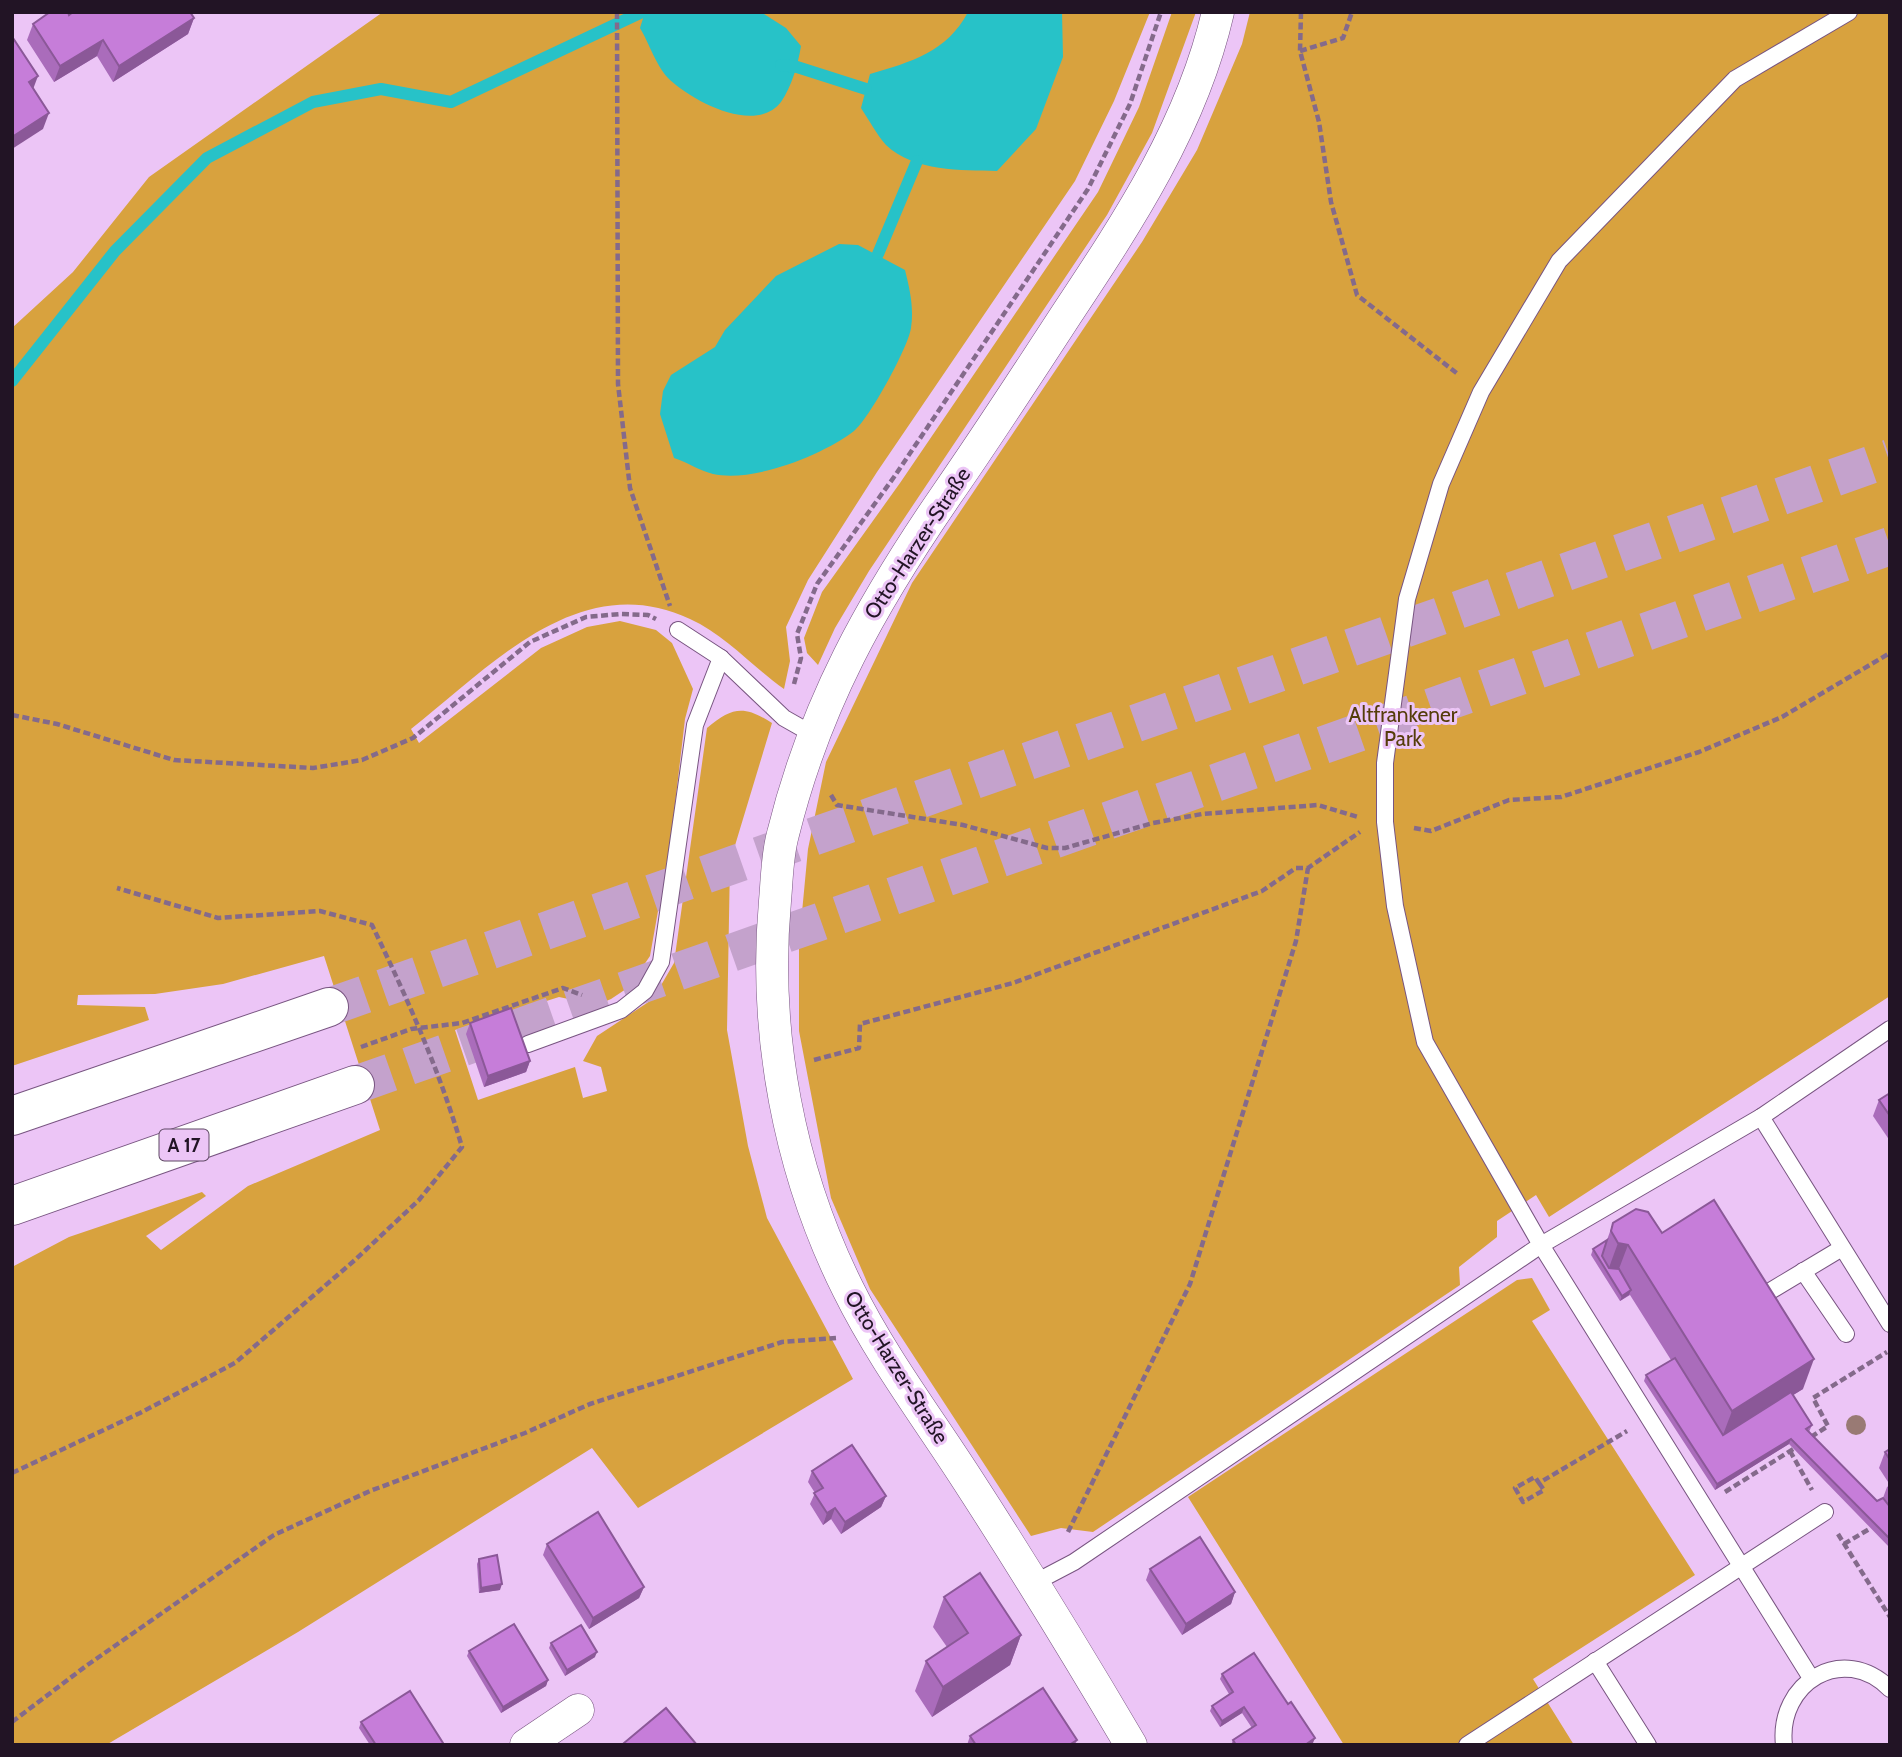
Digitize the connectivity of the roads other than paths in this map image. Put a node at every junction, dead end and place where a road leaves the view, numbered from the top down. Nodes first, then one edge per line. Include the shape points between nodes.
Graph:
1 (1219, 12) edge
2 (1849, 12) edge
3 (678, 630) road end
4 (720, 658) junction
5 (814, 735) junction
6 (329, 1007) tunnel mouth
7 (1890, 1029) edge
8 (528, 1044) dead end
9 (356, 1067) tunnel mouth
10 (12, 1116) edge
11 (1761, 1117) junction
12 (12, 1206) edge
13 (1541, 1245) junction
14 (1842, 1248) junction
15 (1804, 1271) junction
16 (1767, 1293) edge
17 (1890, 1324) edge
18 (1846, 1334) dead end
19 (1825, 1512) dead end
20 (1741, 1565) junction
21 (1034, 1583) junction
22 (1595, 1661) junction
23 (1811, 1678) junction
24 (1890, 1689) edge
25 (578, 1710) dead end
26 (526, 1745) edge
27 (1131, 1745) edge
28 (1467, 1745) edge
29 (1648, 1745) edge
30 (1784, 1745) edge

1 - 5 street, Otto-Harzer-Straße via 1170,148 1117,239 890,576 840,671
2 - 13 lane via 1735,79 1559,261 1481,392 1441,484 1407,599 1388,728 1385,822 1395,906 1424,1042
3 - 4 lane
4 - 5 lane via 784,718
4 - 8 lane via 695,725 661,962 645,991 621,1010
5 - 21 street, Otto-Harzer-Straße via 781,839 772,933 773,1028 790,1124 811,1201 847,1287
6 - 10 highway
7 - 11 lane
9 - 12 highway, A 17
11 - 13 lane
11 - 14 lane
13 - 20 lane
13 - 21 lane via 1074,1562
14 - 15 lane
14 - 17 lane
15 - 16 lane
15 - 18 lane
19 - 20 lane
20 - 22 lane
20 - 23 lane
21 - 27 street, Otto-Harzer-Straße
22 - 28 lane
22 - 29 lane
23 - 24 lane via 1830,1670 1851,1669 1871,1675
23 - 30 lane via 1786,1709
25 - 26 street

